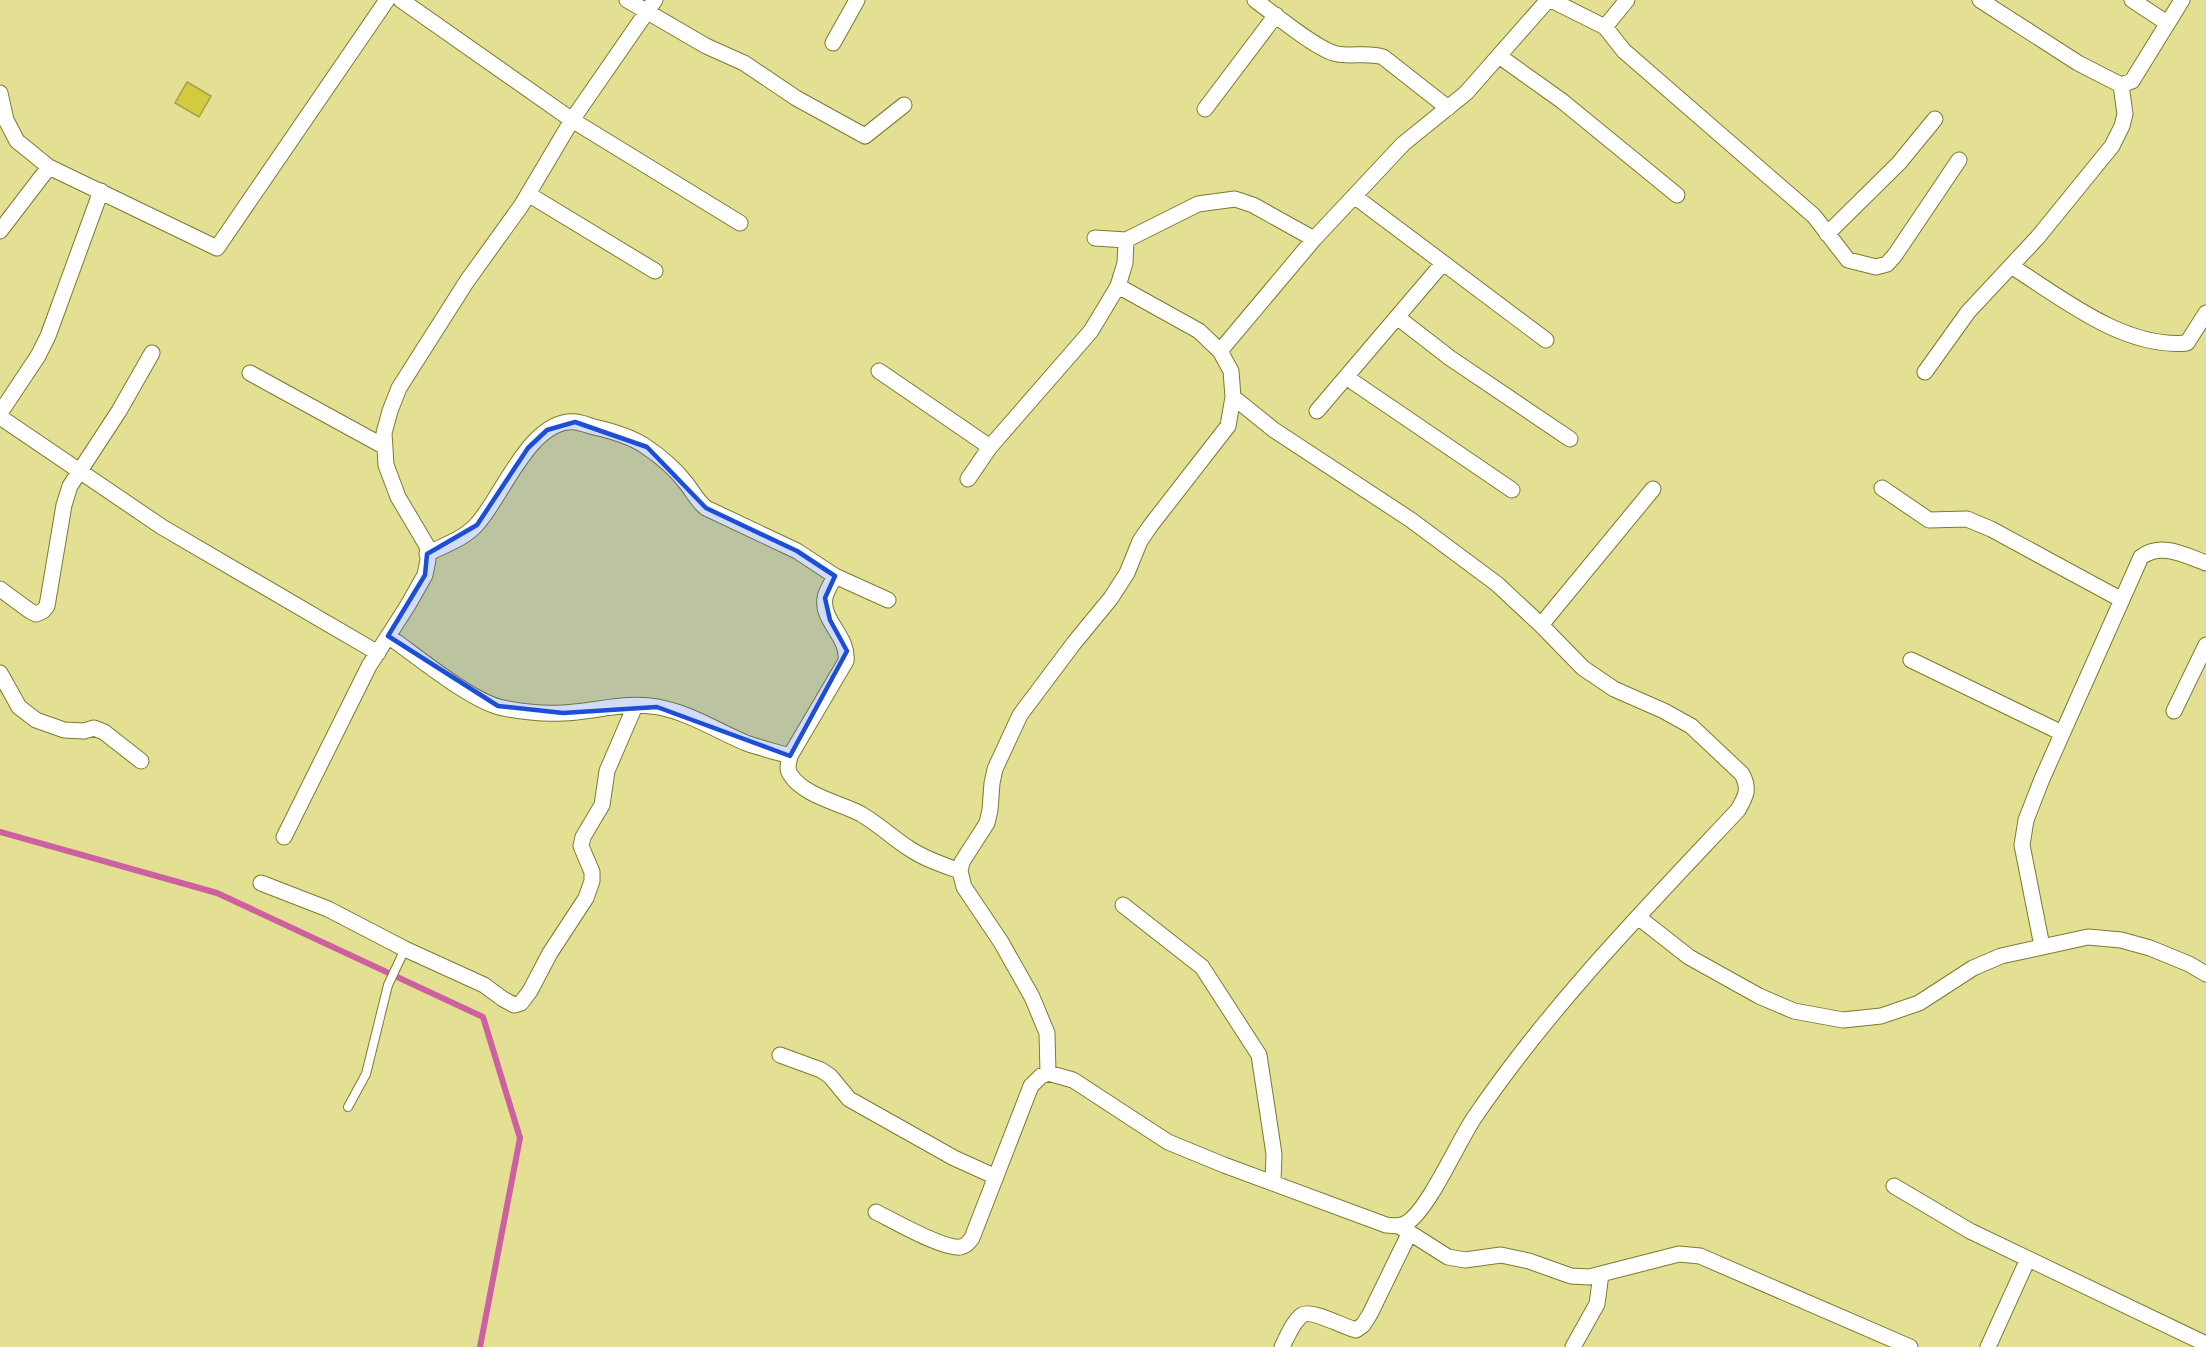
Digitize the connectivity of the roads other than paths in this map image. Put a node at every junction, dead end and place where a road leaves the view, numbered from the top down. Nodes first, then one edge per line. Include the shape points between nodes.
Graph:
1 (387, 0) edge
2 (401, 0) edge
3 (627, 0) edge
4 (857, 0) edge
5 (1255, 0) edge
6 (1550, 0) edge
7 (1626, 0) edge
8 (1980, 0) edge
9 (2132, 0) edge
10 (2182, 0) edge
11 (651, 6) edge
12 (1276, 15) junction
13 (2167, 23) junction
14 (1605, 27) junction
15 (833, 43) dead end
16 (1499, 56) junction
17 (2121, 86) junction
18 (0, 93) edge
19 (904, 105) dead end
20 (1448, 108) junction
21 (1205, 109) dead end
22 (1935, 119) dead end
23 (573, 120) junction
24 (1959, 160) dead end
25 (49, 167) junction
26 (101, 191) junction
27 (528, 194) junction
28 (1677, 195) dead end
29 (1354, 196) junction
30 (740, 223) dead end
31 (0, 231) edge
32 (1827, 234) junction
33 (1095, 238) dead end
34 (1314, 239) junction
35 (1126, 240) junction
36 (1443, 263) junction
37 (2010, 266) junction
38 (655, 271) dead end
39 (1118, 286) junction
40 (2206, 313) edge
41 (1397, 317) junction
42 (1546, 340) dead end
43 (1220, 351) junction
44 (152, 353) dead end
45 (879, 371) dead end
46 (1924, 372) dead end
47 (250, 373) dead end
48 (1346, 377) junction
49 (1233, 397) junction
50 (1317, 411) dead end
51 (0, 415) edge
52 (1570, 439) dead end
53 (385, 447) junction
54 (990, 447) junction
55 (80, 471) junction
56 (968, 479) dead end
57 (1882, 488) dead end
58 (1653, 489) dead end
59 (1512, 490) dead end
60 (428, 554) junction
61 (2206, 563) edge
62 (835, 576) junction
63 (0, 590) edge
64 (888, 600) dead end
65 (2122, 600) junction
66 (1541, 625) junction
67 (388, 636) junction
68 (2206, 645) edge
69 (378, 653) junction
70 (1911, 660) dead end
71 (0, 673) edge
72 (635, 706) junction
73 (2174, 711) dead end
74 (2062, 733) junction
75 (790, 756) junction
76 (141, 761) dead end
77 (284, 837) dead end
78 (960, 871) junction
79 (261, 884) dead end
80 (1123, 905) dead end
81 (1638, 917) junction
82 (2042, 946) junction
83 (404, 953) junction
84 (2206, 974) edge
85 (780, 1055) dead end
86 (1048, 1073) junction
87 (348, 1107) dead end
88 (996, 1177) junction
89 (1273, 1182) junction
90 (1894, 1186) dead end
91 (876, 1212) dead end
92 (1404, 1230) junction
93 (2028, 1259) junction
94 (1601, 1274) junction
95 (2206, 1344) edge
96 (1282, 1347) edge
97 (1573, 1347) edge
98 (1910, 1347) edge
99 (1988, 1347) edge

1 - 26 street via 217,248
2 - 23 street
3 - 11 street
4 - 15 street
5 - 12 street
6 - 14 street
6 - 16 street
7 - 14 street
8 - 17 street
9 - 13 street
10 - 13 street
11 - 19 street via 706,46 744,63 796,98 865,136
11 - 23 street
12 - 20 street via 1335,54 1383,57
12 - 21 street
13 - 17 street via 2132,81
14 - 32 street via 1624,51 1814,216
16 - 20 street
16 - 28 street via 1562,101
17 - 37 street via 2126,114 2112,146
18 - 25 street via 6,120 17,141
20 - 29 street via 1402,144
22 - 32 street via 1899,163
23 - 27 street
23 - 30 street
24 - 32 street via 1887,264 1876,267 1848,260
25 - 26 street
25 - 31 street
26 - 51 street via 48,336
27 - 38 street
27 - 53 street via 466,281 399,388 384,433
29 - 34 street
29 - 36 street
33 - 35 street
34 - 35 street via 1235,199 1198,204
34 - 43 street
35 - 39 street
36 - 41 street
36 - 42 street
37 - 40 street via 2110,328 2131,336 2170,344 2187,343
37 - 46 street via 1953,330
39 - 43 street via 1199,331
39 - 54 street via 1091,331
41 - 48 street
41 - 52 street
43 - 49 street via 1231,371
44 - 55 street
45 - 54 street
47 - 53 street
48 - 50 street
48 - 59 street
49 - 66 street via 1274,430 1411,520 1497,584
49 - 78 street via 1228,426 1140,541 1111,598 1020,715 995,769 987,823
51 - 55 street
53 - 60 street via 386,465 398,497 422,536
54 - 56 street
55 - 63 street via 64,505 47,606 36,614
55 - 69 street via 162,527
57 - 65 street via 1929,520 1967,519
58 - 66 street
60 - 62 street via 477,525 528,448 547,430 575,422 609,430 646,447 686,482 706,508 797,551
60 - 67 street via 425,574
61 - 65 street via 2162,549 2151,550 2141,557
62 - 64 street
62 - 75 street via 825,598 826,610 847,651 846,661
65 - 74 street
66 - 81 street via 1583,668 1614,689 1691,726 1720,751 1747,783 1748,792 1737,810
67 - 69 street
67 - 72 street via 481,699 498,706 525,712 563,713
68 - 73 street
69 - 77 street
70 - 74 street
71 - 76 street via 19,706 36,720 64,730 94,728
72 - 75 street via 657,707
72 - 83 street via 607,771 603,804 583,837 581,846 592,880 586,898 521,1003 514,1005 484,985
74 - 82 street via 2026,820 2022,844
75 - 78 street via 789,773 806,788 861,814 912,851
78 - 86 street via 964,887 1032,997 1047,1032
79 - 83 street via 327,909
80 - 89 street via 1202,967 1259,1055 1274,1154
81 - 82 street via 1689,957 1759,996 1794,1011 1843,1020 1881,1016 1918,1003 1973,968
81 - 92 street via 1551,1014 1473,1119 1422,1208
82 - 84 street via 2088,937 2121,940 2150,948
83 - 87 lane via 379,1013 366,1074
85 - 88 street via 821,1070 849,1099
86 - 88 street via 1031,1086
86 - 89 street via 1073,1080 1168,1142
88 - 91 street via 972,1238 962,1247 948,1246
89 - 92 street
90 - 93 street via 1970,1231
92 - 94 street via 1456,1259 1501,1255 1570,1276
92 - 96 street via 1363,1325 1356,1330 1318,1315 1303,1314
93 - 95 street
93 - 99 street
94 - 97 street via 1597,1304
94 - 98 street via 1679,1254 1700,1257

